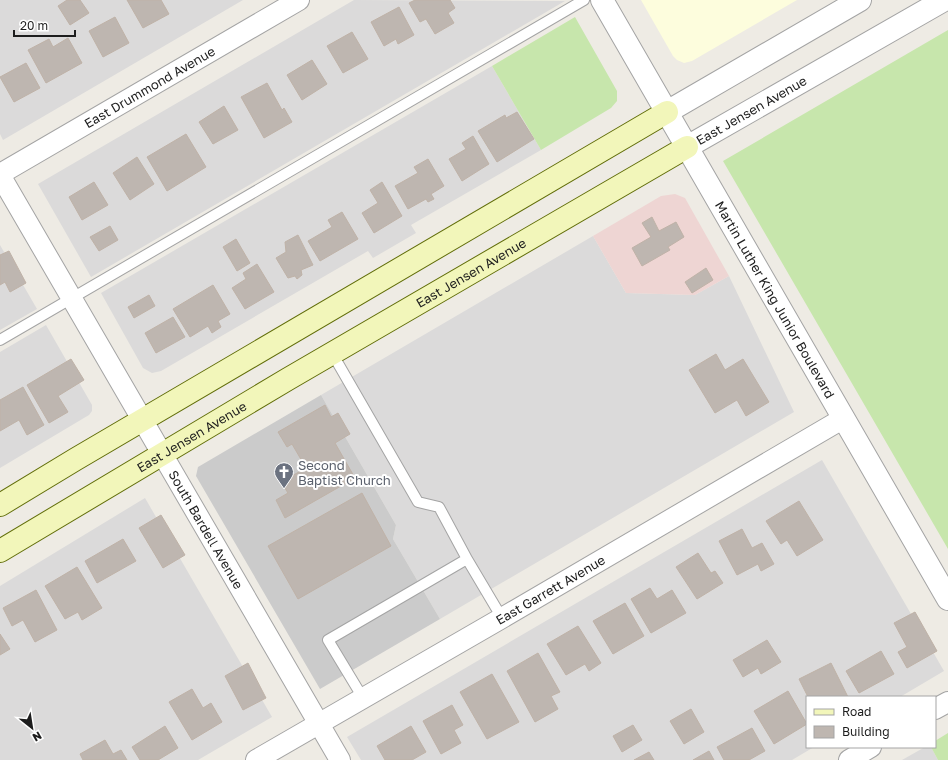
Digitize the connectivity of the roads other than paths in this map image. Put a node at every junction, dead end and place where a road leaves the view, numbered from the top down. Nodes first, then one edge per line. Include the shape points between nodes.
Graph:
1 (298, 0) edge
2 (584, 0) edge
3 (602, 0) edge
4 (860, 0) edge
5 (944, 0) edge
6 (667, 112) junction
7 (687, 147) junction
8 (0, 174) edge
9 (72, 298) junction
10 (0, 340) edge
11 (332, 353) junction
12 (844, 418) junction
13 (143, 420) junction
14 (162, 454) junction
15 (0, 505) edge
16 (0, 551) edge
17 (467, 560) junction
18 (948, 599) edge
19 (502, 618) junction
20 (363, 698) junction
21 (948, 702) edge
22 (936, 708) edge
23 (319, 723) junction
24 (869, 748) edge
25 (256, 760) edge
26 (340, 760) edge
27 (849, 760) edge

1 - 8 street, East Drummond Avenue
2 - 9 lane
3 - 6 street, Martin Luther King Junior Boulevard
4 - 6 street
5 - 7 street, East Jensen Avenue
6 - 7 street, Martin Luther King Junior Boulevard
6 - 13 main road
7 - 11 main road, East Jensen Avenue
7 - 12 street, Martin Luther King Junior Boulevard
8 - 9 street, South Bardell Avenue
9 - 10 lane
9 - 13 street, South Bardell Avenue
11 - 14 main road, East Jensen Avenue
11 - 17 lane via 418,502 438,507
12 - 18 street, Martin Luther King Junior Boulevard
12 - 19 street, East Garrett Avenue
13 - 14 street, South Bardell Avenue
13 - 15 main road
14 - 16 main road, East Jensen Avenue
14 - 23 street, South Bardell Avenue
17 - 19 lane
17 - 20 lane via 328,640
19 - 20 street, East Garrett Avenue
20 - 23 street, East Garrett Avenue
21 - 22 street
23 - 25 street, East Garrett Avenue
23 - 26 street, South Bardell Avenue
24 - 27 street

